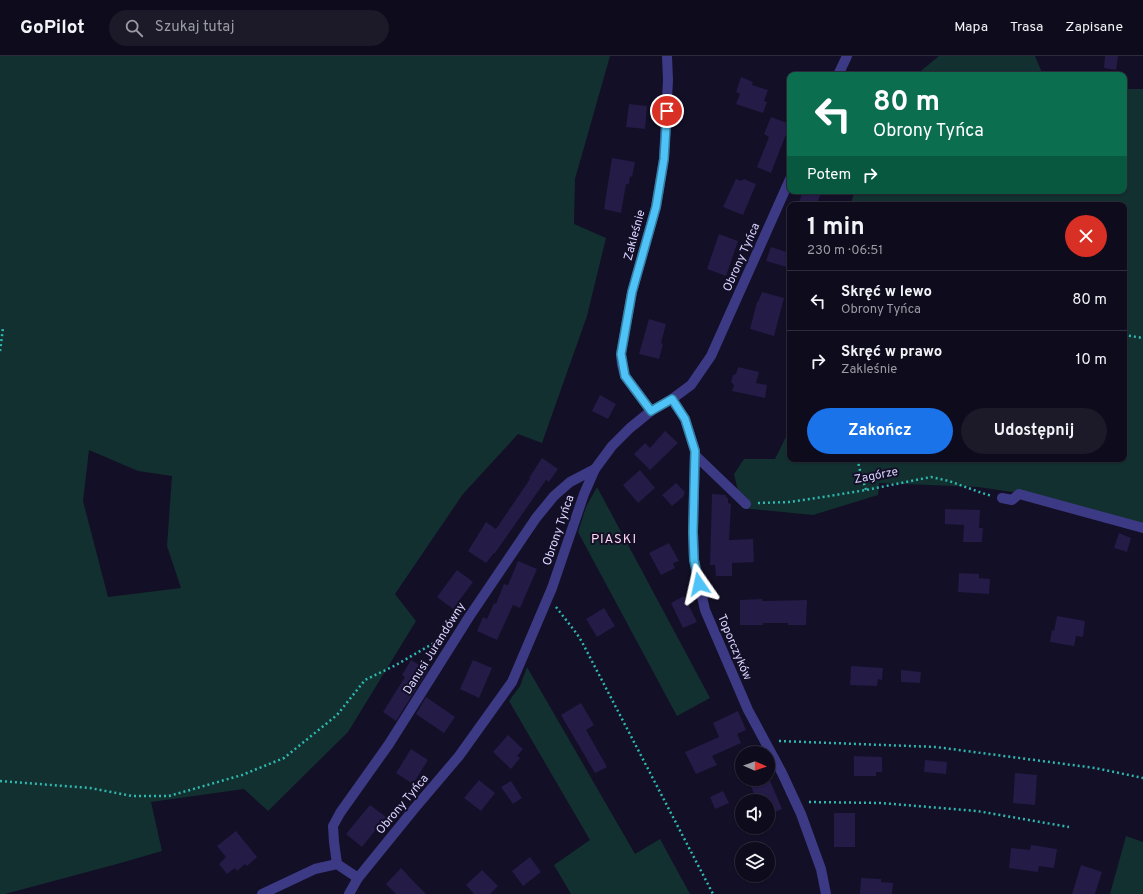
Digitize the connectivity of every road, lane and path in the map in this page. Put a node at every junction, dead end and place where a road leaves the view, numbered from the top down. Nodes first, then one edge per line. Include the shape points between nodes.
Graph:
1 (667, 56) edge
2 (847, 56) edge
3 (839, 72) edge
4 (787, 186) edge
5 (3, 328) dead end
6 (1127, 335) edge
7 (1143, 338) edge
8 (0, 351) edge
9 (672, 399) junction
10 (651, 411) junction
11 (696, 456) junction
12 (858, 462) edge
13 (595, 469) junction
14 (866, 490) junction
15 (1002, 498) joint
16 (746, 504) joint
17 (1143, 528) edge
18 (548, 598) junction
19 (441, 638) dead end
20 (765, 740) junction
21 (1143, 778) edge
22 (0, 781) edge
23 (797, 805) junction
24 (1069, 827) dead end
25 (337, 864) junction
26 (358, 878) junction
27 (262, 894) edge
28 (348, 894) edge
29 (713, 894) edge
30 (826, 894) edge

1 - 10 street, Zakleśnie via 664,159 656,207 632,292 621,354 625,376
2 - 3 street
4 - 9 street, Obrony Tyńca via 711,356 691,385
5 - 8 path
6 - 7 path
9 - 10 street, Obrony Tyńca
9 - 11 street, Toporczyków via 685,419
10 - 13 street, Obrony Tyńca via 612,446
11 - 16 street
11 - 20 street, Toporczyków via 694,560 705,610 748,710
12 - 14 path
13 - 18 street, Obrony Tyńca
13 - 25 street, Danusi Jurandówny via 570,482 554,496 536,518 469,616 389,744 340,813 334,826
14 - 15 path, Zagórze via 931,477 949,480
14 - 16 path, Zagórze via 790,502
15 - 17 street via 1012,500 1019,494
18 - 26 street, Obrony Tyńca via 512,682 459,756
18 - 29 path via 582,642
19 - 22 path via 365,680 337,715 284,758 242,775 169,796 132,796 90,788
20 - 21 path via 936,746 1095,768
20 - 23 street, Toporczyków
23 - 24 path via 807,802 851,802 977,811
23 - 30 street, Toporczyków via 821,869
25 - 26 street
25 - 27 street via 315,869
26 - 28 street, Obrony Tyńca

